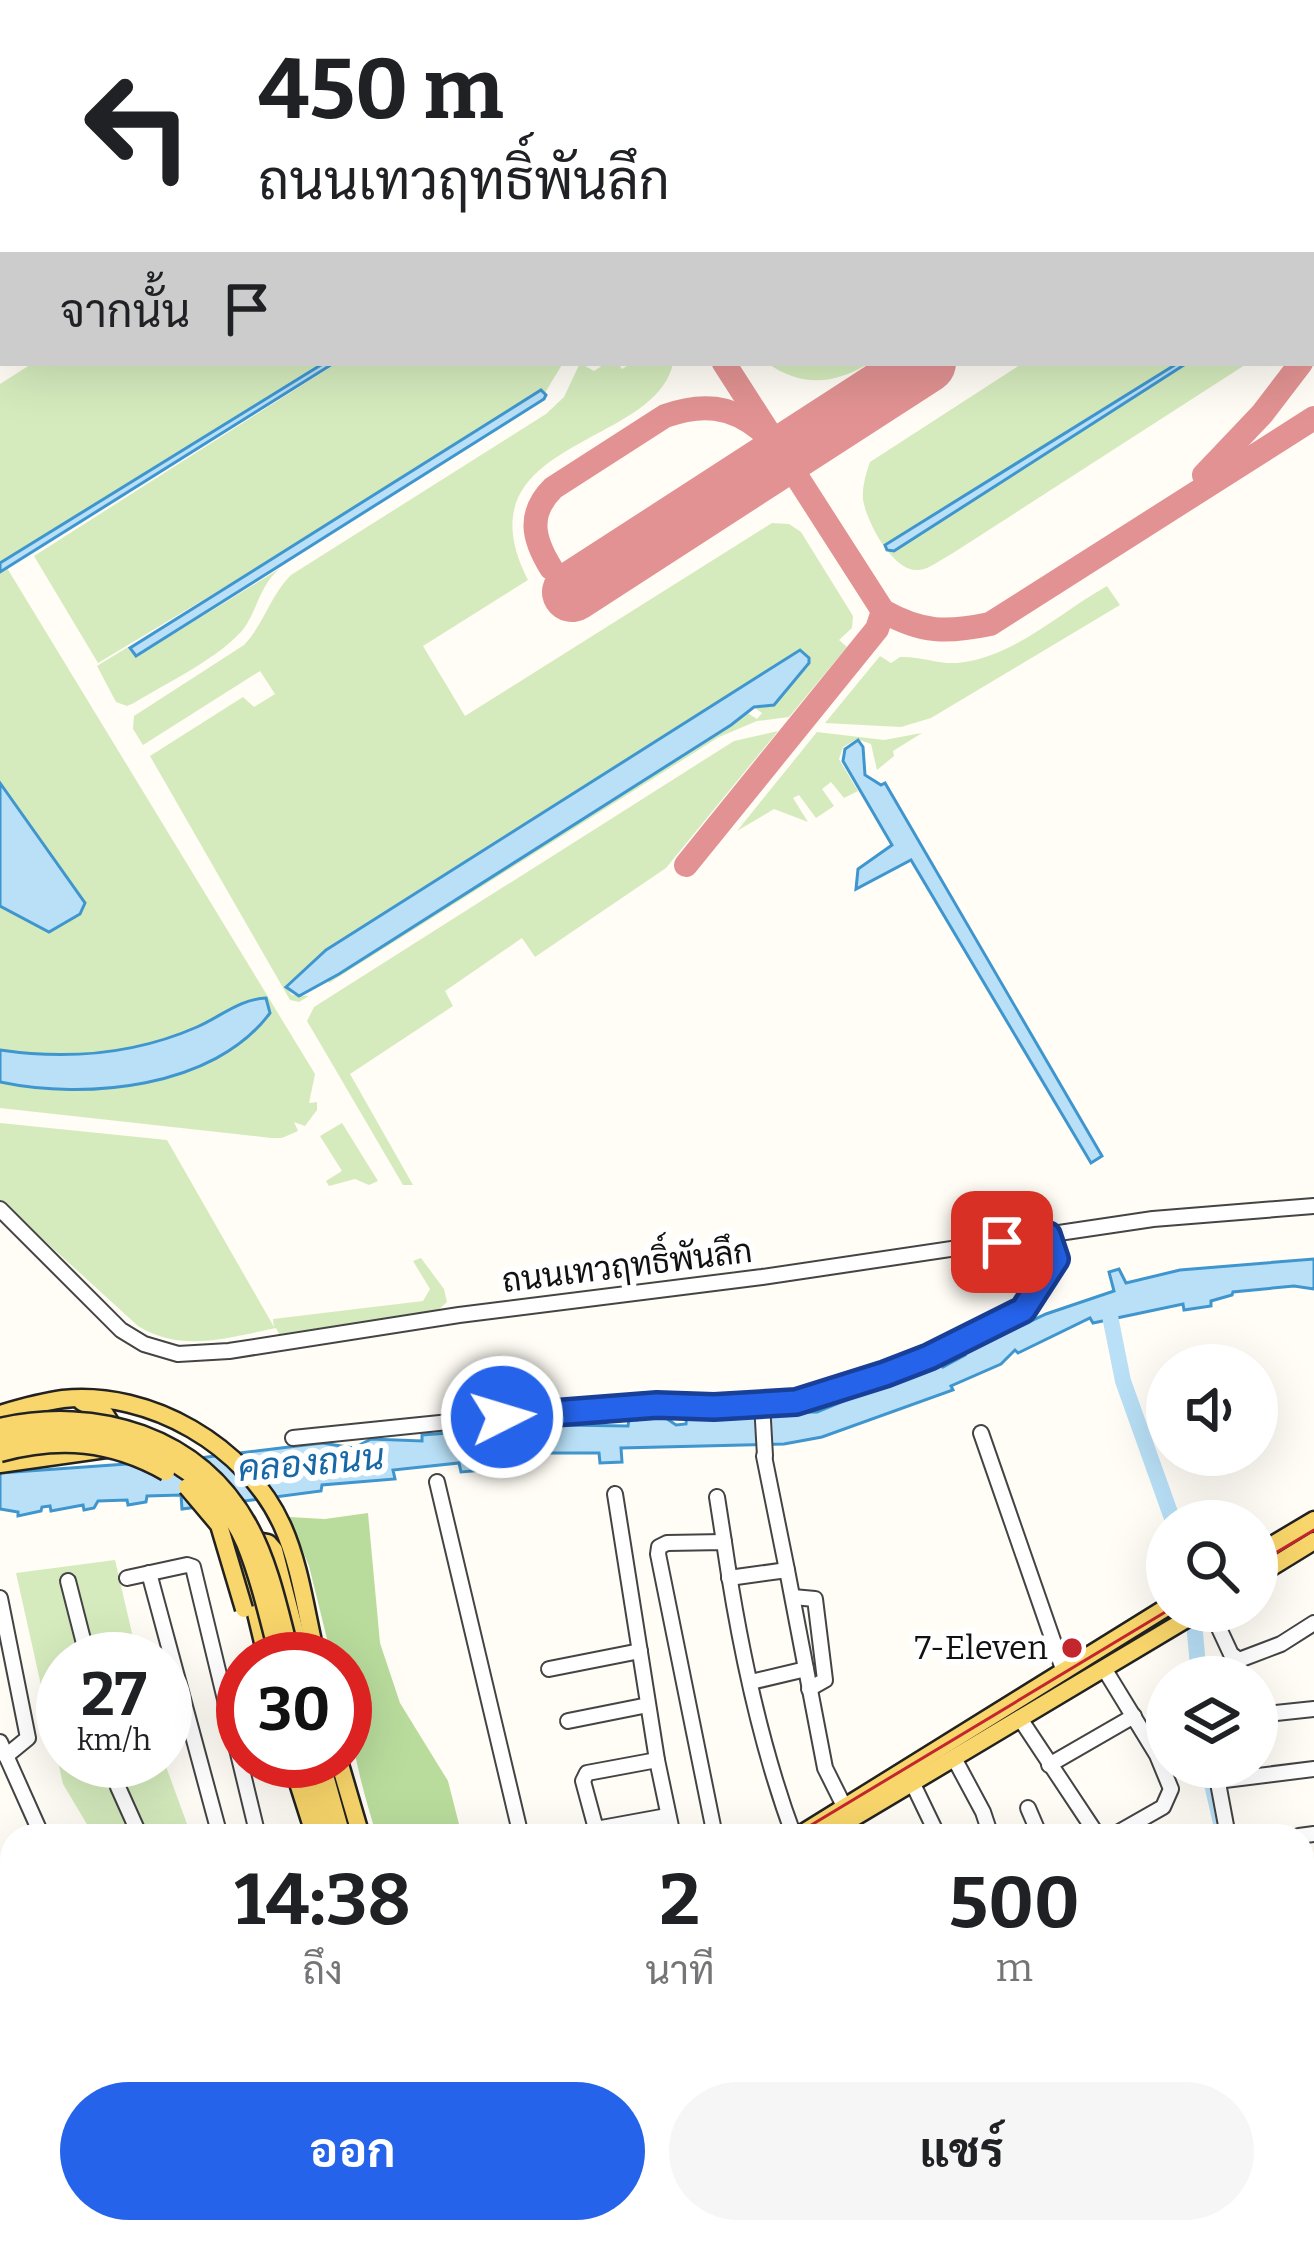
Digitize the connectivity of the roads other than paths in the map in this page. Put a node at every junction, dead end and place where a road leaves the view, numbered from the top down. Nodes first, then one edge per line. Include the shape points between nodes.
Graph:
1 (1314, 1206) edge
2 (0, 1209) edge
3 (1048, 1235) junction
4 (64, 1399) junction
5 (762, 1403) junction
6 (0, 1414) edge
7 (0, 1427) edge
8 (981, 1433) dead end
9 (293, 1438) dead end
10 (0, 1440) edge
11 (0, 1454) edge
12 (0, 1464) edge
13 (436, 1483) dead end
14 (615, 1494) dead end
15 (717, 1497) dead end
16 (1314, 1520) edge
17 (1278, 1541) edge
18 (1314, 1541) edge
19 (724, 1542) junction
20 (1278, 1563) edge
21 (788, 1570) junction
22 (149, 1573) junction
23 (128, 1578) dead end
24 (729, 1578) junction
25 (68, 1581) dead end
26 (793, 1597) junction
27 (0, 1598) edge
28 (1146, 1620) edge
29 (1314, 1622) edge
30 (81, 1632) edge
31 (250, 1632) edge
32 (264, 1632) edge
33 (265, 1632) edge
34 (284, 1632) edge
35 (300, 1632) edge
36 (311, 1632) edge
37 (1166, 1632) edge
38 (1221, 1632) edge
39 (640, 1652) junction
40 (549, 1669) dead end
41 (806, 1669) junction
42 (1105, 1670) junction
43 (1064, 1672) junction
44 (752, 1682) junction
45 (809, 1689) junction
46 (648, 1705) junction
47 (1314, 1709) edge
48 (1017, 1712) junction
49 (1278, 1712) edge
50 (1134, 1716) junction
51 (568, 1721) dead end
52 (1146, 1736) edge
53 (3, 1749) edge
54 (954, 1758) junction
55 (657, 1760) junction
56 (1049, 1765) junction
57 (1314, 1769) edge
58 (1278, 1771) edge
59 (910, 1775) junction
60 (118, 1788) edge
61 (299, 1788) edge
62 (315, 1788) edge
63 (333, 1788) edge
64 (348, 1788) edge
65 (1171, 1788) edge
66 (1219, 1788) edge
67 (845, 1808) junction
68 (1028, 1808) dead end
69 (667, 1816) junction
70 (37, 1824) edge
71 (135, 1824) edge
72 (217, 1824) edge
73 (256, 1824) edge
74 (309, 1824) edge
75 (325, 1824) edge
76 (343, 1824) edge
77 (358, 1824) edge
78 (518, 1824) edge
79 (593, 1824) edge
80 (631, 1824) edge
81 (669, 1824) edge
82 (713, 1824) edge
83 (791, 1824) edge
84 (817, 1824) edge
85 (841, 1824) edge
86 (932, 1824) edge
87 (987, 1824) edge
88 (1035, 1824) edge
89 (1090, 1824) edge
90 (1131, 1824) edge
91 (1226, 1824) edge

1 - 3 street, ถนนเทวฤทธิ์พันลึก
2 - 3 street, ถนนเทวฤทธิ์พันลึก via 121,1330 178,1354
3 - 5 street via 1056,1259 1023,1310 885,1374 796,1402
4 - 6 main road
4 - 12 main road via 106,1414 113,1427 106,1449
4 - 36 main road via 154,1412 215,1444 262,1491 281,1524
5 - 9 street via 537,1413
5 - 21 street
7 - 34 main road, bridge via 90,1419 129,1427 182,1454 231,1499 255,1538
8 - 43 street
10 - 33 main road, bridge via 88,1431 147,1449 196,1480 244,1543
11 - 31 main road, bridge via 80,1442 163,1470 219,1525
13 - 78 street
14 - 39 street
15 - 19 street
16 - 17 main road
18 - 20 main road
19 - 24 street
19 - 82 street via 667,1543 658,1554
21 - 24 street
21 - 26 street
22 - 23 street
22 - 72 street
22 - 73 street via 193,1567
24 - 44 street
25 - 30 street
26 - 41 street
26 - 45 street via 814,1599 825,1680
27 - 53 street via 28,1738
28 - 43 main road
29 - 38 street via 1239,1660
32 - 35 main road via 243,1559 250,1543 268,1543
37 - 42 main road
39 - 40 street
39 - 46 street
41 - 44 street
41 - 45 street
42 - 48 main road
42 - 50 street
43 - 48 main road
44 - 83 street
45 - 67 street via 825,1768
46 - 51 street
46 - 55 street
47 - 49 street
48 - 54 main road
48 - 56 street
48 - 59 main road
50 - 52 street
50 - 56 street
53 - 70 street
54 - 59 main road
54 - 87 street
55 - 69 street
55 - 79 street via 587,1773
56 - 89 street
57 - 58 street
59 - 67 main road
59 - 85 main road
59 - 86 street
60 - 71 street
61 - 74 main road
62 - 75 main road
63 - 76 main road
64 - 77 main road
65 - 90 street via 1170,1800
66 - 91 street
67 - 84 main road
68 - 88 street
69 - 80 street
69 - 81 street

